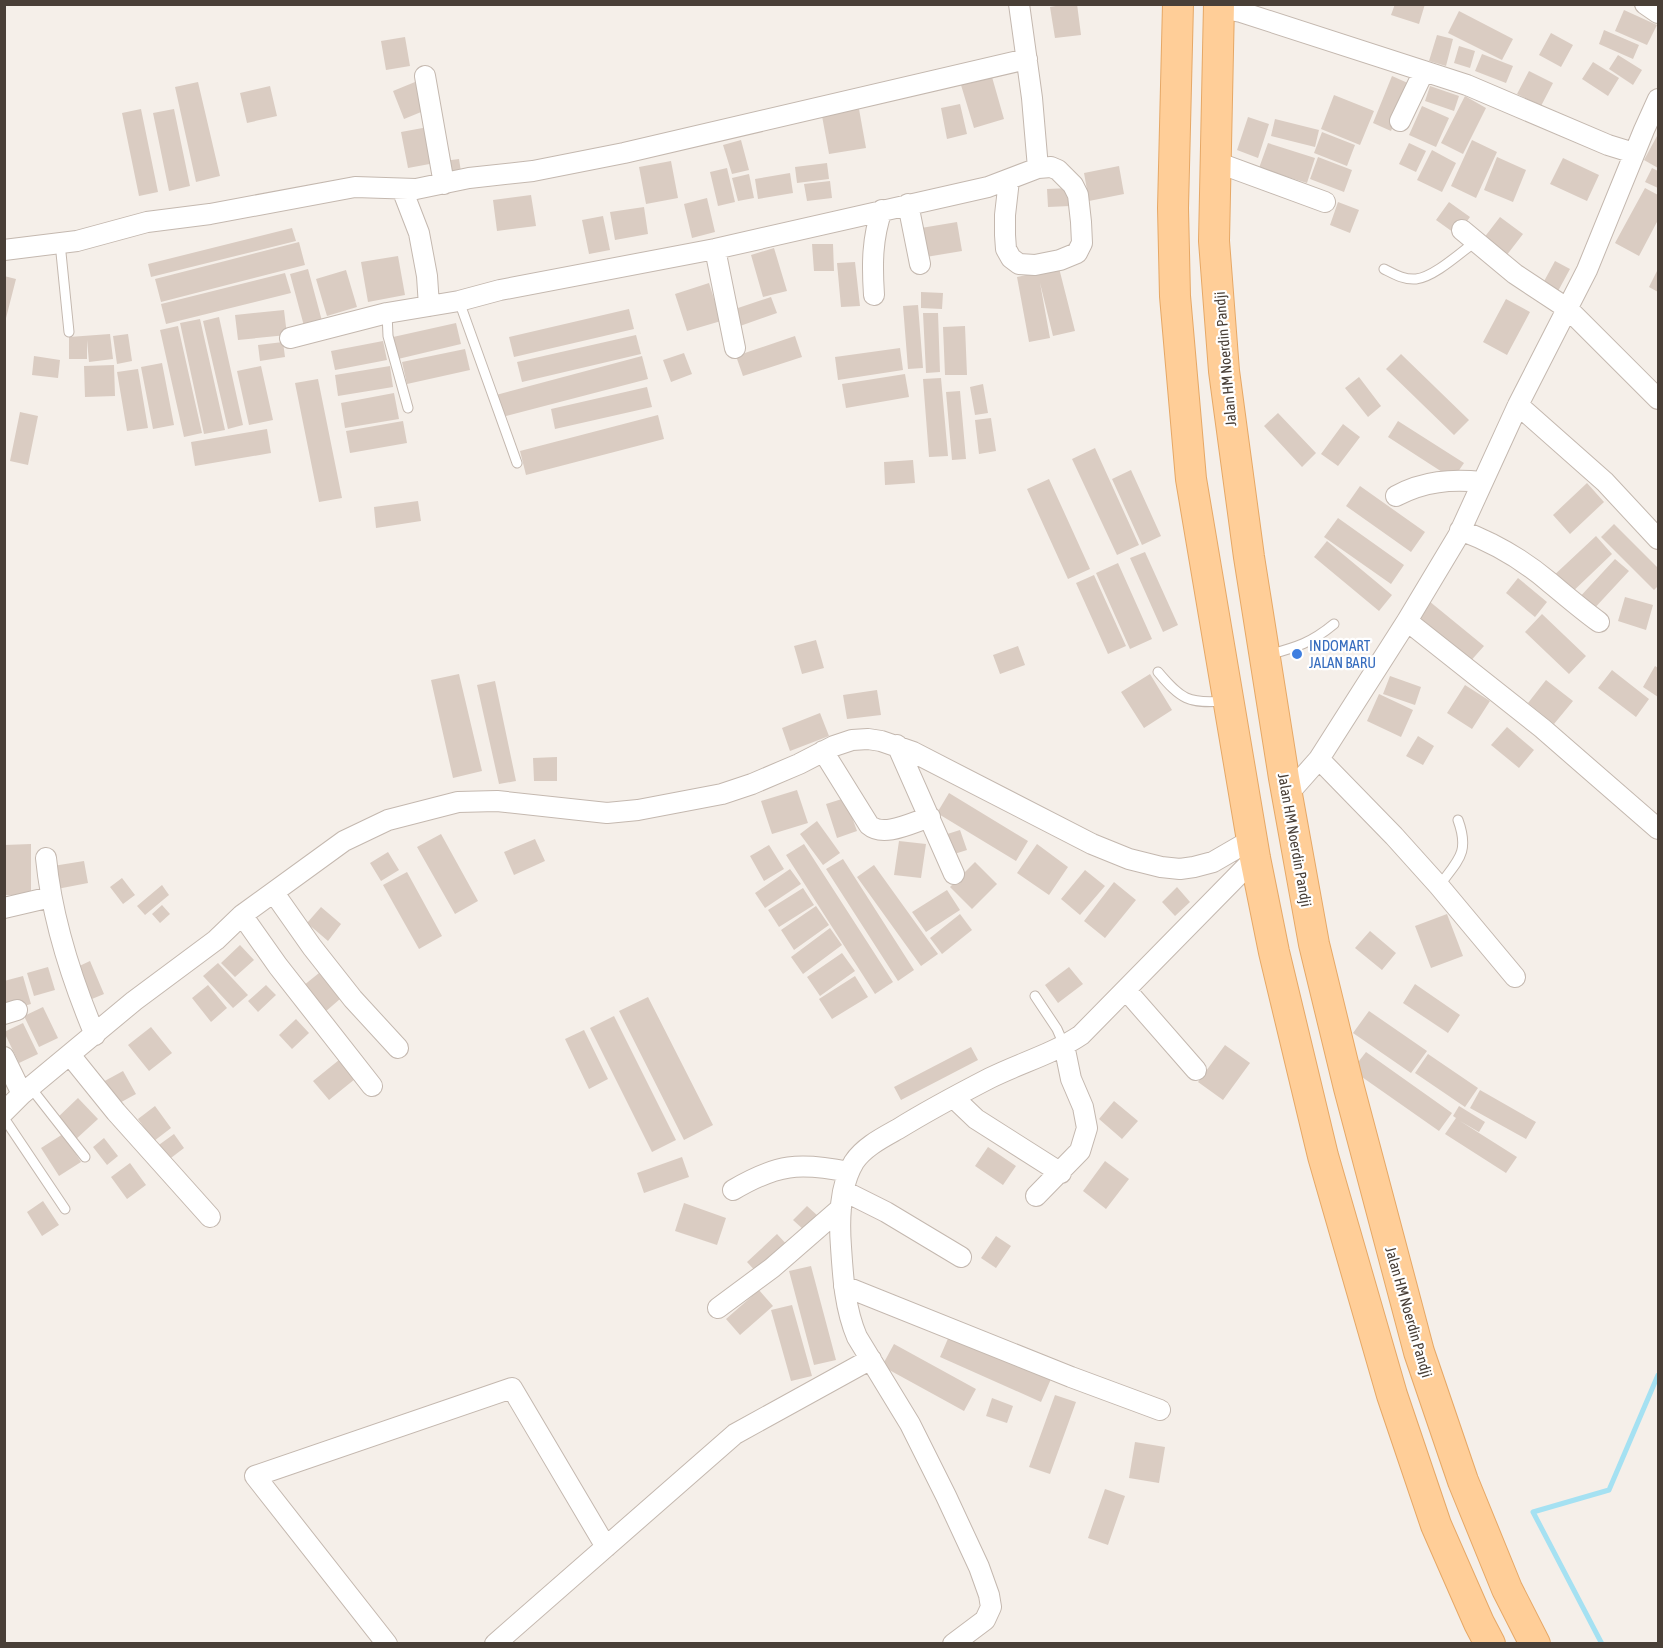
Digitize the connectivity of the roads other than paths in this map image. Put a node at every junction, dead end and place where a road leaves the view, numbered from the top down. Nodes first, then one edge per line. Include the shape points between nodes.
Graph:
1 (1019, 4) edge
2 (1178, 4) edge
3 (1645, 4) edge
4 (1220, 6) edge
5 (1659, 12) edge
6 (1028, 59) junction
7 (1424, 71) junction
8 (424, 76) dead end
9 (1658, 104) edge
10 (1400, 121) dead end
11 (1634, 153) junction
12 (1038, 168) junction
13 (1239, 170) junction
14 (1009, 180) junction
15 (444, 184) junction
16 (402, 189) junction
17 (1325, 202) dead end
18 (908, 204) junction
19 (882, 210) junction
20 (1468, 236) joint
21 (60, 243) junction
22 (715, 249) junction
23 (4, 250) edge
24 (920, 264) dead end
25 (1384, 269) dead end
26 (874, 294) dead end
27 (459, 301) junction
28 (429, 306) junction
29 (1568, 309) junction
30 (387, 313) junction
31 (69, 332) dead end
32 (290, 338) dead end
33 (735, 348) dead end
34 (1659, 399) edge
35 (1518, 405) junction
36 (408, 408) dead end
37 (517, 463) dead end
38 (1482, 482) junction
39 (1396, 496) dead end
40 (1460, 530) junction
41 (1659, 539) edge
42 (1407, 621) junction
43 (1599, 622) dead end
44 (1334, 624) dead end
45 (1275, 653) junction
46 (1158, 672) dead end
47 (1230, 701) junction
48 (897, 745) junction
49 (823, 751) junction
50 (1319, 759) junction
51 (1288, 794) junction
52 (930, 817) junction
53 (1458, 820) dead end
54 (1659, 829) edge
55 (1253, 849) junction
56 (46, 858) dead end
57 (954, 874) dead end
58 (1439, 886) junction
59 (274, 893) junction
60 (51, 897) junction
61 (4, 908) edge
62 (242, 915) junction
63 (1314, 944) junction
64 (1274, 952) junction
65 (1515, 977) dead end
66 (1126, 990) junction
67 (1035, 996) dead end
68 (95, 1035) junction
69 (1064, 1045) junction
70 (398, 1048) dead end
71 (70, 1055) junction
72 (4, 1057) edge
73 (1196, 1070) dead end
74 (372, 1086) dead end
75 (26, 1091) junction
76 (955, 1099) junction
77 (4, 1112) edge
78 (4, 1118) edge
79 (85, 1157) dead end
80 (1061, 1173) junction
81 (733, 1190) dead end
82 (845, 1190) junction
83 (1036, 1196) dead end
84 (65, 1209) dead end
85 (210, 1217) dead end
86 (962, 1257) dead end
87 (844, 1286) junction
88 (718, 1308) dead end
89 (871, 1359) junction
90 (1160, 1410) dead end
91 (606, 1547) junction
92 (387, 1644) edge
93 (495, 1644) edge
94 (953, 1644) edge
95 (1490, 1644) edge
96 (1535, 1644) edge

1 - 6 street
2 - 47 main road via 1175,296 1191,479
3 - 5 street
4 - 7 street
4 - 13 main road, Jalan HM Noerdin Pandji
6 - 12 street
6 - 15 street via 624,153
7 - 10 street
7 - 11 street
8 - 15 street
9 - 11 street
11 - 29 street
12 - 14 street
12 - 14 street via 1058,170 1078,195 1082,243 1072,256 1035,265 1019,264 1011,258 1005,236
13 - 17 street
13 - 45 main road, Jalan HM Noerdin Pandji via 1214,241 1224,371 1247,545
14 - 18 street
15 - 16 street
16 - 21 street via 355,187 147,222
16 - 28 street via 419,233
18 - 19 street
18 - 24 street
19 - 22 street
19 - 26 street via 875,229
20 - 25 lane via 1441,267 1418,279
20 - 29 street
21 - 23 street
21 - 31 lane
22 - 27 street
22 - 33 street
27 - 28 street
27 - 37 lane
28 - 30 street
29 - 34 street
29 - 35 street
30 - 32 street
30 - 36 lane via 388,336
35 - 38 street
35 - 41 street via 1605,482
38 - 39 street via 1437,481
38 - 40 street
40 - 42 street
40 - 43 street via 1512,555
42 - 50 street
42 - 54 street via 1542,728
44 - 45 lane via 1315,639
45 - 51 main road, Jalan HM Noerdin Pandji
46 - 47 lane via 1189,700
47 - 55 main road
48 - 49 street via 852,740
48 - 52 street
48 - 55 street via 1129,859 1161,867 1194,867
49 - 52 street via 873,829 882,831
49 - 59 street via 722,794 638,810 608,813 497,801 458,802 388,820 344,841
50 - 51 street
50 - 58 street
51 - 63 main road, Jalan HM Noerdin Pandji
52 - 57 street
53 - 58 lane via 1463,834 1462,851
55 - 64 main road
55 - 66 street
56 - 60 street
58 - 65 street
59 - 62 street
59 - 70 street via 353,999
60 - 61 street
60 - 68 street via 59,937
62 - 68 street
62 - 74 street
63 - 64 main road
63 - 96 main road, Jalan HM Noerdin Pandji via 1419,1352 1463,1480 1507,1589
64 - 95 main road via 1323,1156 1392,1395 1436,1525
66 - 69 street via 1092,1025
66 - 73 street
67 - 69 lane
68 - 71 street
69 - 76 street via 990,1078
69 - 80 street via 1087,1128 1080,1151
71 - 75 street
71 - 85 street
72 - 75 street
75 - 77 street
75 - 79 lane
76 - 80 street via 976,1119
76 - 82 street via 868,1147 858,1156
78 - 84 lane
80 - 83 street
81 - 82 street via 778,1168 800,1167
82 - 86 street
82 - 87 street
82 - 88 street via 772,1268
87 - 89 street via 851,1324
87 - 90 street
89 - 91 street via 735,1434
89 - 94 street via 936,1475 989,1595 991,1607 985,1620
91 - 92 street via 512,1388 255,1476
91 - 93 street

